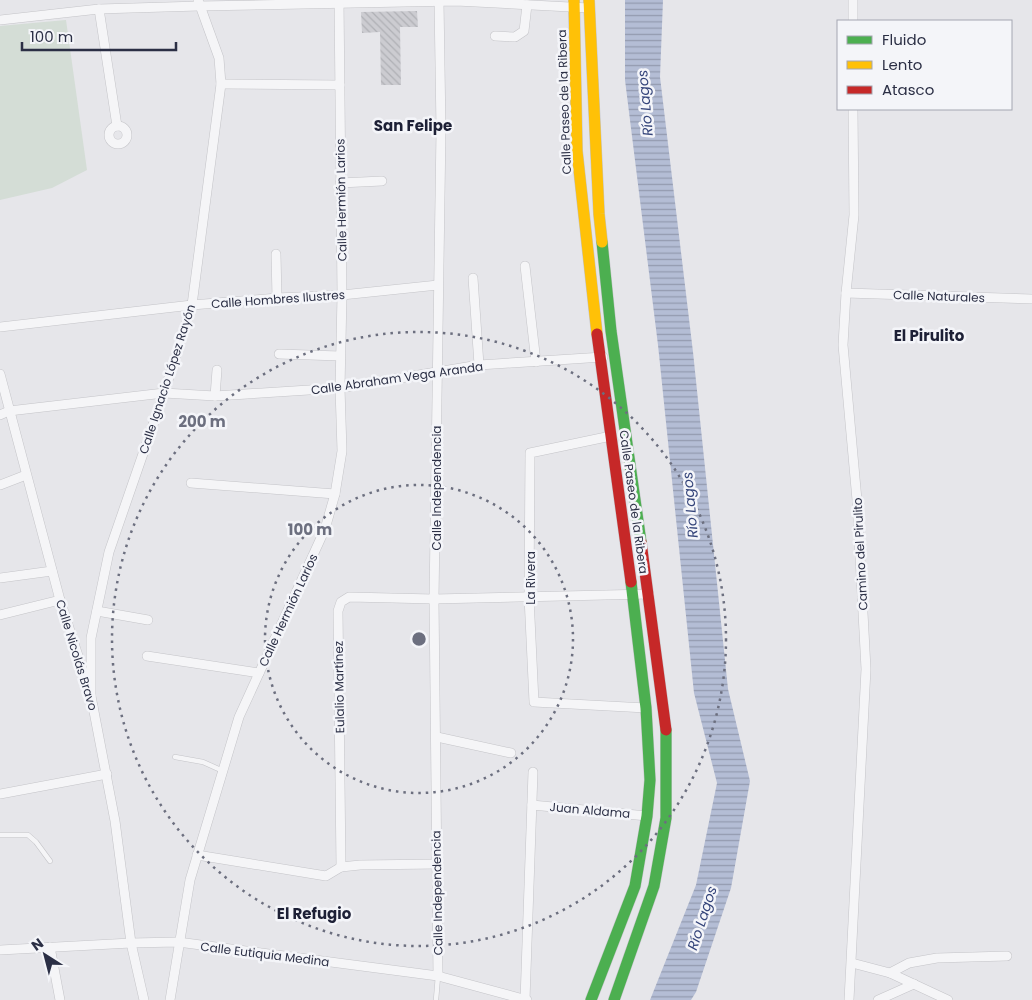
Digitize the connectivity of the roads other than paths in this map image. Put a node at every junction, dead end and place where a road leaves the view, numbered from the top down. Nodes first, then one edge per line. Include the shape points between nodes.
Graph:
1 (456, 0) edge
2 (854, 0) edge
3 (439, 1) edge
4 (269, 2) edge
5 (339, 2) edge
6 (198, 3) edge
7 (574, 4) edge
8 (589, 4) edge
9 (527, 5) junction
10 (98, 9) junction
11 (0, 20) edge
12 (854, 20) edge
13 (495, 36) dead end
14 (221, 84) junction
15 (340, 85) junction
16 (853, 110) edge
17 (117, 126) dead end
18 (382, 181) dead end
19 (340, 183) junction
20 (276, 254) dead end
21 (525, 266) dead end
22 (473, 278) dead end
23 (438, 285) junction
24 (846, 293) junction
25 (342, 295) junction
26 (277, 298) junction
27 (1032, 299) edge
28 (192, 304) junction
29 (0, 327) edge
30 (279, 354) dead end
31 (615, 355) junction
32 (340, 356) junction
33 (600, 358) junction
34 (536, 362) junction
35 (479, 366) junction
36 (218, 370) dead end
37 (437, 372) junction
38 (0, 374) edge
39 (340, 388) junction
40 (164, 393) junction
41 (215, 396) junction
42 (9, 411) junction
43 (0, 415) edge
44 (611, 436) junction
45 (26, 475) junction
46 (191, 483) dead end
47 (0, 485) edge
48 (335, 494) junction
49 (52, 571) junction
50 (0, 578) edge
51 (648, 594) junction
52 (632, 595) junction
53 (530, 597) junction
54 (434, 599) junction
55 (60, 600) junction
56 (97, 611) junction
57 (0, 615) edge
58 (148, 620) dead end
59 (91, 638) junction
60 (74, 643) junction
61 (147, 656) dead end
62 (259, 673) junction
63 (91, 696) junction
64 (646, 708) junction
65 (437, 737) junction
66 (510, 753) dead end
67 (175, 757) dead end
68 (223, 771) junction
69 (533, 772) dead end
70 (107, 774) junction
71 (0, 794) edge
72 (532, 805) junction
73 (647, 816) junction
74 (0, 835) edge
75 (198, 855) junction
76 (50, 861) dead end
77 (437, 864) junction
78 (341, 867) junction
79 (178, 942) junction
80 (132, 943) junction
81 (50, 947) junction
82 (0, 950) edge
83 (1007, 956) dead end
84 (852, 964) junction
85 (890, 973) junction
86 (438, 976) junction
87 (914, 984) junction
88 (60, 1000) edge
89 (144, 1000) edge
90 (170, 1000) edge
91 (436, 1000) edge
92 (526, 1000) edge
93 (591, 1000) edge
94 (614, 1000) edge
95 (849, 1000) edge
96 (878, 1000) edge
97 (948, 1000) edge

1 - 3 street
1 - 9 street
2 - 12 street
3 - 5 street
3 - 23 street, Calle Independencia
4 - 5 street
4 - 6 street
5 - 15 street, Calle Hermión Larios
6 - 10 street
6 - 14 street, Calle Ignacio López Rayón via 219,58
7 - 8 street
7 - 9 street
7 - 33 street, Calle Paseo de la Ribera via 577,151
8 - 31 street, Calle Paseo de la Ribera via 599,214
9 - 13 street via 524,31 515,37
10 - 11 street
10 - 17 street
14 - 15 street
14 - 28 street, Calle Ignacio López Rayón
15 - 19 street, Calle Hermión Larios
16 - 24 street, Camino del Pirulito via 854,215
18 - 19 street
19 - 25 street, Calle Hermión Larios
20 - 26 street
21 - 34 street
22 - 35 street
23 - 25 street, Calle Hombres Ilustres
23 - 37 street, Calle Independencia
24 - 27 street, Calle Naturales
24 - 84 street, Camino del Pirulito via 843,345 857,500 866,669
25 - 26 street, Calle Hombres Ilustres
25 - 32 street, Calle Hermión Larios
26 - 28 street, Calle Hombres Ilustres
28 - 29 street, Calle Hombres Ilustres
28 - 40 street, Calle Ignacio López Rayón
30 - 32 street
31 - 33 street, Calle Abraham Vega Aranda
31 - 51 street, Calle Paseo de la Ribera
32 - 39 street, Calle Hermión Larios
33 - 34 street, Calle Abraham Vega Aranda
33 - 44 street, Calle Paseo de la Ribera
34 - 35 street, Calle Abraham Vega Aranda
35 - 37 street, Calle Abraham Vega Aranda
36 - 41 street
37 - 39 street, Calle Abraham Vega Aranda
37 - 54 street, Calle Independencia
38 - 42 street, Calle Nicolás Bravo
39 - 41 street, Calle Abraham Vega Aranda
39 - 48 street, Calle Hermión Larios via 342,451
40 - 41 street, Calle Abraham Vega Aranda
40 - 42 street, Calle Abraham Vega Aranda
40 - 56 street, Calle Ignacio López Rayón via 110,552
42 - 43 street, Calle Abraham Vega Aranda
42 - 45 street, Calle Nicolás Bravo
44 - 52 street, Calle Paseo de la Ribera
44 - 53 street, La Rivera via 530,453
45 - 47 street
45 - 49 street, Calle Nicolás Bravo
46 - 48 street
48 - 62 street, Calle Hermión Larios via 325,528
49 - 50 street
49 - 55 street, Calle Nicolás Bravo
51 - 52 street
51 - 94 street, Calle Paseo de la Ribera via 666,726 666,818 654,886
52 - 53 street
52 - 64 street, Calle Paseo de la Ribera
53 - 54 street
53 - 64 street, La Rivera via 534,702
54 - 65 street, Calle Independencia
54 - 78 street, Eulalio Martínez via 349,597 341,602 338,611
55 - 57 street
55 - 60 street, Calle Nicolás Bravo
56 - 58 street
56 - 59 street, Calle Ignacio López Rayón
59 - 60 street
59 - 63 street, Calle Ignacio López Rayón
60 - 63 street, Calle Nicolás Bravo
61 - 62 street
62 - 68 street, Calle Hermión Larios via 239,717
63 - 70 street, Calle Nicolás Bravo
64 - 73 street, Calle Paseo de la Ribera via 650,780
65 - 66 street
65 - 77 street, Calle Independencia
67 - 68 lane via 203,762
68 - 75 street, Calle Hermión Larios
69 - 72 street
70 - 71 street
70 - 80 street, Calle Nicolás Bravo
72 - 73 street, Juan Aldama
72 - 92 street
73 - 93 street, Calle Paseo de la Ribera via 635,886
74 - 76 lane via 28,835
75 - 78 street via 326,876
75 - 79 street, Calle Hermión Larios
77 - 78 street
77 - 86 street, Calle Independencia
79 - 80 street, Calle Eutiquia Medina
79 - 86 street, Calle Eutiquia Medina
79 - 90 street, Calle Hermión Larios
80 - 81 street, Calle Eutiquia Medina
80 - 89 street, Calle Nicolás Bravo
81 - 82 street, Calle Eutiquia Medina
81 - 88 street
83 - 85 street via 937,958 909,963
84 - 85 street
84 - 95 street, Camino del Pirulito
85 - 87 street
86 - 91 lane
86 - 92 street, Calle Eutiquia Medina
87 - 96 street
87 - 97 street

